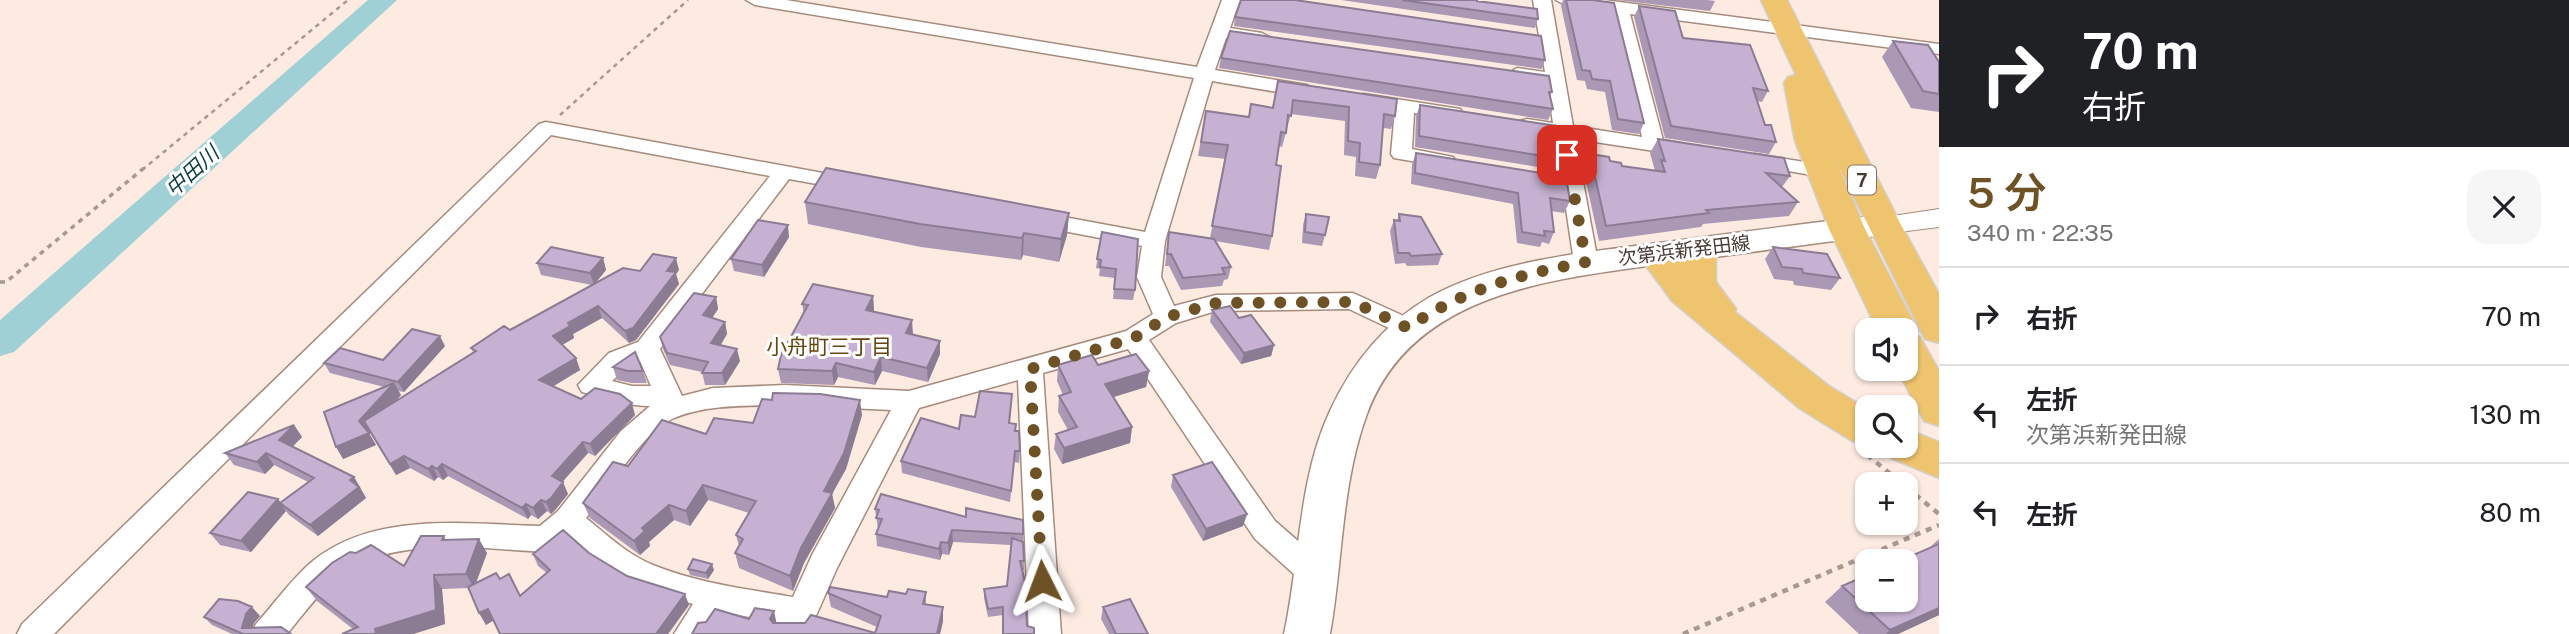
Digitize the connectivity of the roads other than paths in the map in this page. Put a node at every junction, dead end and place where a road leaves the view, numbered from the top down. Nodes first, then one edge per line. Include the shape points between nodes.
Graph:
1 (755, 0) edge
2 (1231, 0) edge
3 (1542, 0) edge
4 (1565, 0) edge
5 (1620, 7) junction
6 (1781, 15) edge
7 (1221, 32) junction
8 (1275, 40) edge
9 (1936, 58) edge
10 (1501, 72) edge
11 (1204, 75) junction
12 (1554, 79) junction
13 (1325, 94) edge
14 (1352, 98) edge
15 (1405, 106) junction
16 (1471, 116) edge
17 (1511, 122) edge
18 (1563, 130) junction
19 (1654, 145) junction
20 (1706, 153) edge
21 (1732, 157) edge
22 (1466, 164) edge
23 (1823, 171) junction
24 (784, 172) junction
25 (1545, 177) edge
26 (1572, 181) junction
27 (866, 187) edge
28 (1017, 215) edge
29 (1939, 218) edge
30 (1883, 225) junction
31 (1847, 229) junction
32 (1154, 241) junction
33 (1698, 249) junction
34 (1656, 255) junction
35 (1586, 262) junction
36 (1167, 317) junction
37 (1892, 318) edge
38 (1408, 328) junction
39 (1939, 329) edge
40 (1134, 338) junction
41 (647, 348) junction
42 (1030, 369) junction
43 (1917, 381) edge
44 (909, 401) junction
45 (671, 402) junction
46 (1924, 404) edge
47 (1855, 405) edge
48 (1855, 422) edge
49 (1918, 451) edge
50 (1939, 461) edge
51 (568, 520) junction
52 (1318, 577) junction
53 (716, 597) junction
54 (797, 623) edge
55 (33, 634) edge
56 (267, 634) edge
57 (690, 634) edge
58 (1045, 634) edge
59 (1307, 634) edge

1 - 11 street
2 - 7 street
3 - 12 street via 1541,37
4 - 5 street
5 - 6 street
5 - 19 street
6 - 9 street via 1920,47
6 - 23 highway, 7 via 1811,141
6 - 30 highway, 7
7 - 8 street
7 - 11 street
10 - 12 street
11 - 13 street
11 - 32 street
12 - 18 street
14 - 15 street
15 - 16 street
15 - 22 street via 1401,154
17 - 18 street
18 - 19 street
18 - 26 street
19 - 20 street
21 - 23 street
23 - 31 highway, 7
24 - 27 street
24 - 41 street
24 - 55 street via 546,128
25 - 26 street
26 - 35 street
28 - 32 street
29 - 30 street
30 - 31 main road, 次第浜新発田線
30 - 39 highway, 7
31 - 33 main road, 次第浜新発田線
31 - 37 highway, 7
32 - 36 street via 1149,277
33 - 34 main road, 次第浜新発田線
33 - 47 highway via 1695,279 1703,297 1812,386
34 - 35 main road, 次第浜新発田線
34 - 48 highway via 1685,292 1814,397
35 - 38 main road, 次第浜新発田線 via 1499,281 1459,297
36 - 38 street via 1216,303 1353,302
36 - 40 street
38 - 52 main road, 次第浜新発田線 via 1364,382 1338,439
40 - 42 street
40 - 52 street via 1265,530
41 - 45 street
41 - 45 street via 618,360 591,385
42 - 44 street
42 - 58 street
43 - 46 highway
44 - 45 street via 785,395
44 - 54 street
45 - 51 street via 631,438
49 - 50 highway
51 - 53 street via 606,553 644,576
51 - 56 street via 546,538 401,538 361,547 327,567
52 - 59 main road, 次第浜新発田線
53 - 54 street
53 - 57 street

